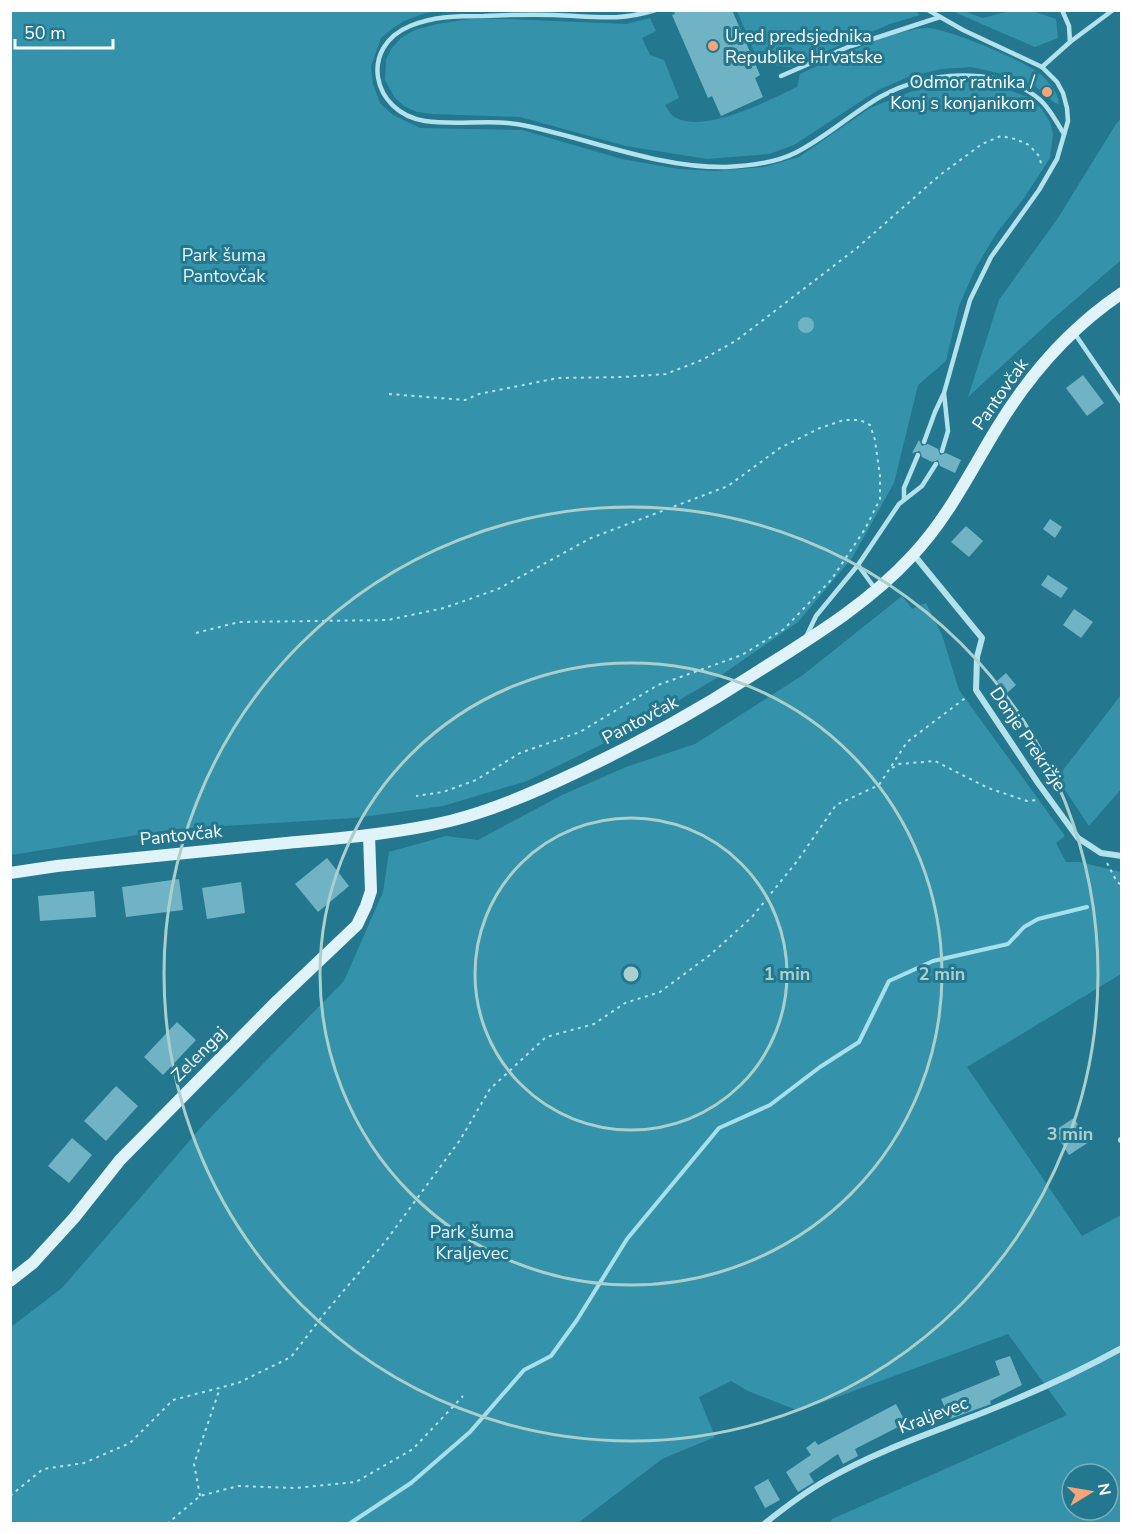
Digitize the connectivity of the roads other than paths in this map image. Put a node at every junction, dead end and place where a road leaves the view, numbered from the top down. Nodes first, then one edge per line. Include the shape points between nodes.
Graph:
1 (655, 10) edge
2 (928, 10) edge
3 (1113, 10) edge
4 (1064, 11) edge
5 (940, 17) junction
6 (1070, 42) junction
7 (1042, 67) junction
8 (781, 76) dead end
9 (1064, 134) junction
10 (1122, 293) edge
11 (1073, 332) junction
12 (944, 393) junction
13 (1122, 403) edge
14 (924, 442) dead end
15 (942, 451) dead end
16 (918, 455) dead end
17 (936, 464) dead end
18 (904, 499) junction
19 (914, 555) junction
20 (858, 565) junction
21 (876, 590) junction
22 (803, 643) junction
23 (369, 835) junction
24 (1122, 856) edge
25 (10, 873) edge
26 (10, 1281) edge
27 (1122, 1348) edge
28 (764, 1524) edge

1 - 9 lane via 616,19 552,15 451,16 428,20 389,39 377,75 381,92 406,116 423,121 524,125 689,165 738,166 793,154 881,97 908,85 958,76 982,77 1026,91 1040,100
2 - 5 lane
3 - 6 lane
4 - 6 lane
5 - 7 lane
5 - 8 lane via 848,47
6 - 7 lane
7 - 9 lane via 1063,93 1068,121
9 - 12 lane via 1046,179 991,257 970,300
10 - 11 main road, Pantovčak
11 - 13 lane
11 - 19 main road, Pantovčak via 1022,388 959,492
12 - 14 lane
12 - 15 lane via 948,431
16 - 18 lane via 906,482
17 - 18 lane via 922,486
18 - 20 lane
19 - 21 main road, Pantovčak
19 - 24 street, Donje Prekrižje via 982,638 976,690 1049,798 1078,838 1101,853
20 - 21 lane
20 - 22 lane via 816,616
21 - 22 main road, Pantovčak
22 - 23 main road, Pantovčak via 668,727 544,788 450,821
23 - 25 main road, Pantovčak
23 - 26 main road, Zelengaj via 371,891 357,925 120,1160 74,1218 33,1263
27 - 28 street, Kraljevec via 995,1408 891,1447 810,1490

